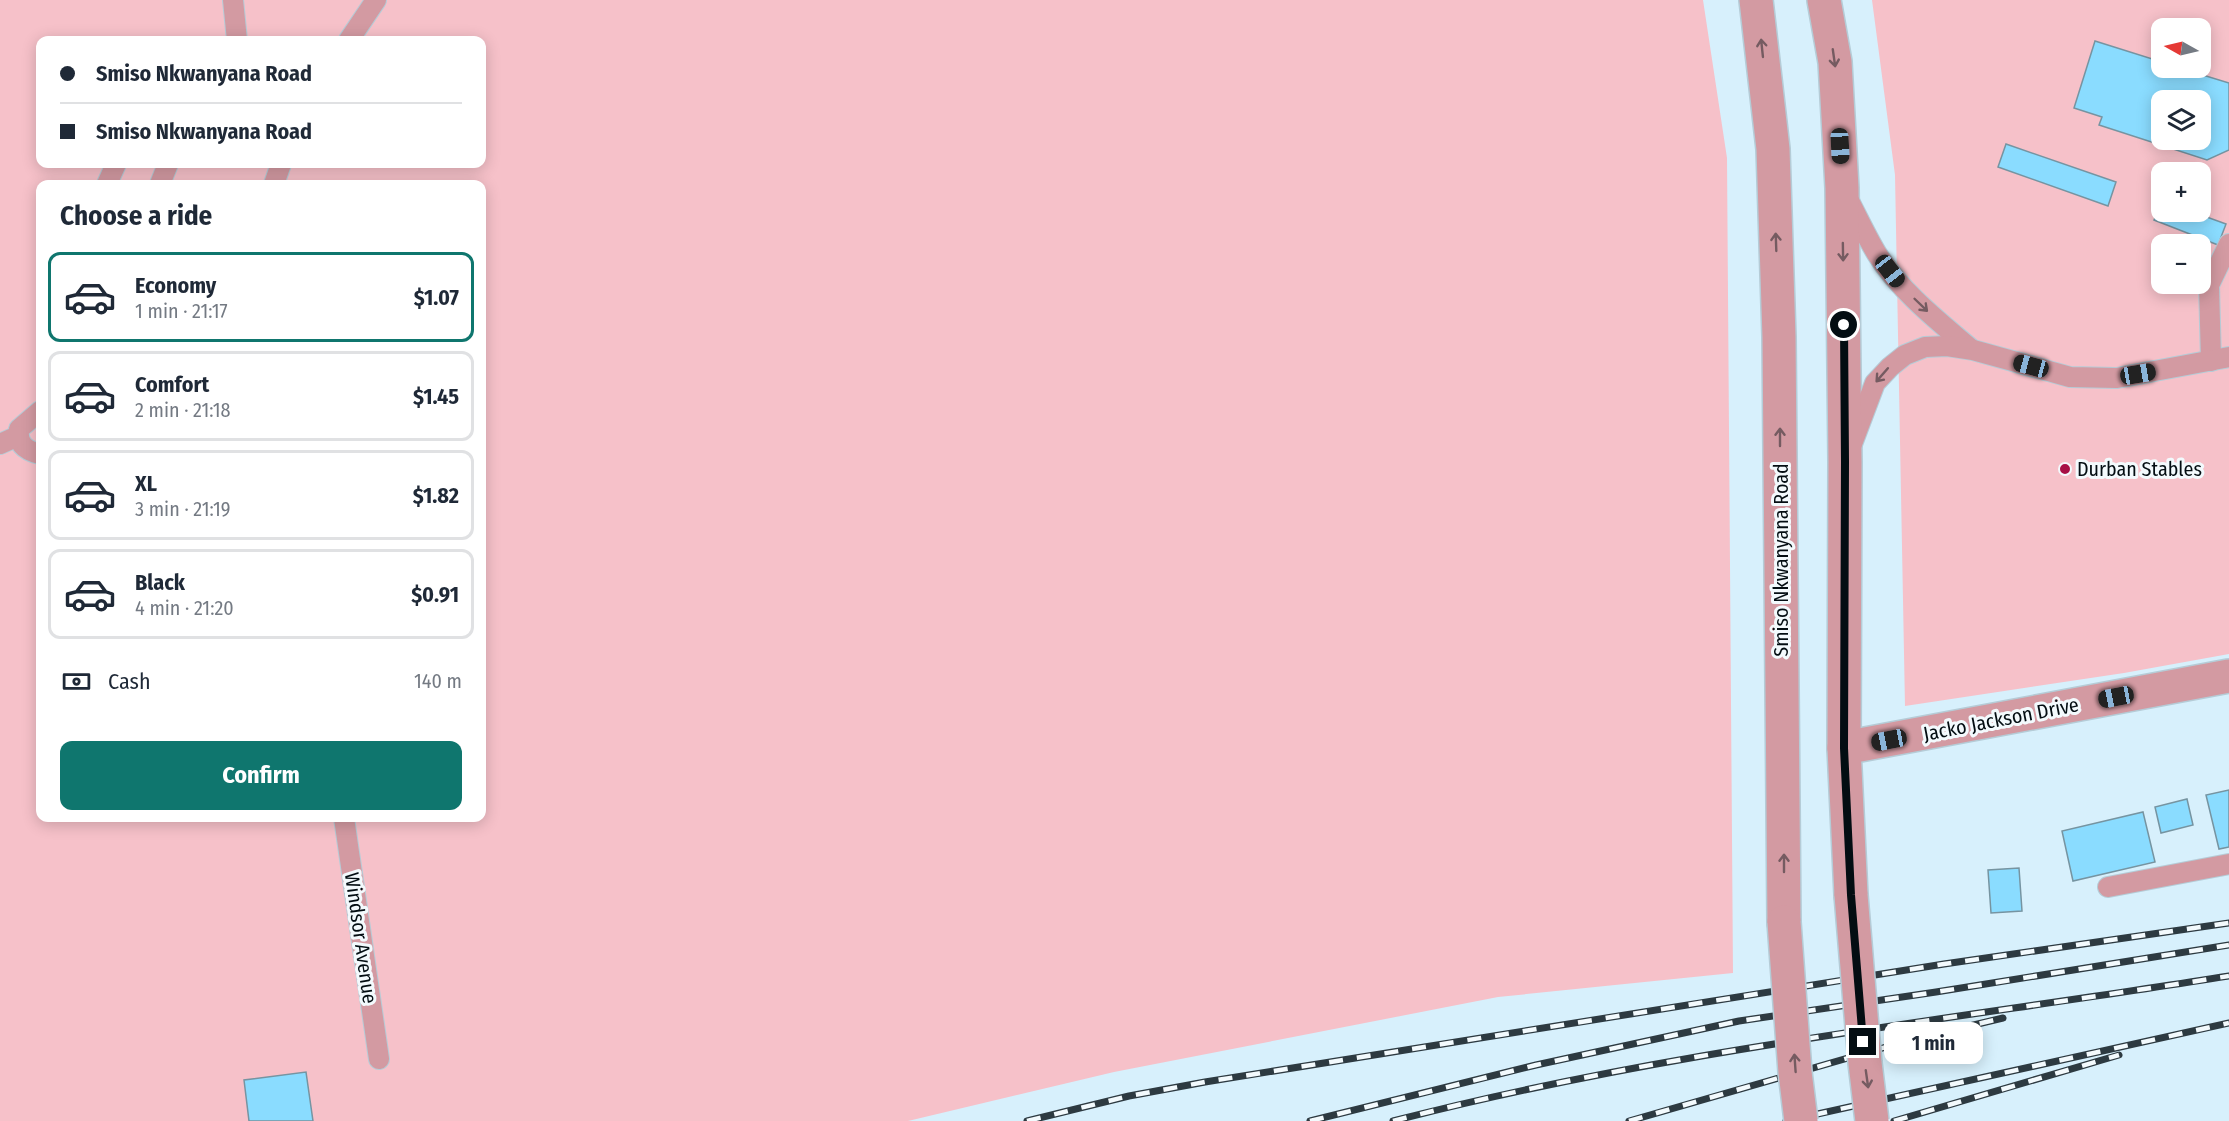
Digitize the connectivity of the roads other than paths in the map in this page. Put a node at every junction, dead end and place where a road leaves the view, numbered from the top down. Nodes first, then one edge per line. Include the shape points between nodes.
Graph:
1 (233, 0) edge
2 (375, 0) edge
3 (1756, 0) edge
4 (1824, 0) edge
5 (237, 36) edge
6 (352, 36) edge
7 (1842, 188) junction
8 (2229, 244) edge
9 (1973, 350) junction
10 (2220, 359) edge
11 (36, 414) edge
12 (18, 436) junction
13 (0, 444) edge
14 (36, 453) edge
15 (1845, 462) junction
16 (2229, 676) edge
17 (1844, 748) junction
18 (345, 822) edge
19 (2229, 864) edge
20 (2108, 887) dead end
21 (379, 1059) dead end
22 (1801, 1121) edge
23 (1872, 1121) edge

1 - 5 lane
2 - 6 lane
22 -> 3 street, Smiso Nkwanyana Road, bridge via 1784,922 1779,325 1773,149
4 -> 7 street via 1835,62
7 -> 9 lane via 1878,255 1903,288
7 -> 15 street
8 - 10 lane via 2209,285
9 - 10 lane via 2070,377 2117,378
9 -> 15 lane via 1925,347 1890,367 1875,383
11 - 12 lane via 19,429
12 - 13 lane
12 - 14 lane via 28,452
15 - 17 street
16 - 17 street, Jacko Jackson Drive
17 -> 23 street, bridge via 1851,895
18 - 21 lane, Windsor Avenue
19 - 20 lane

